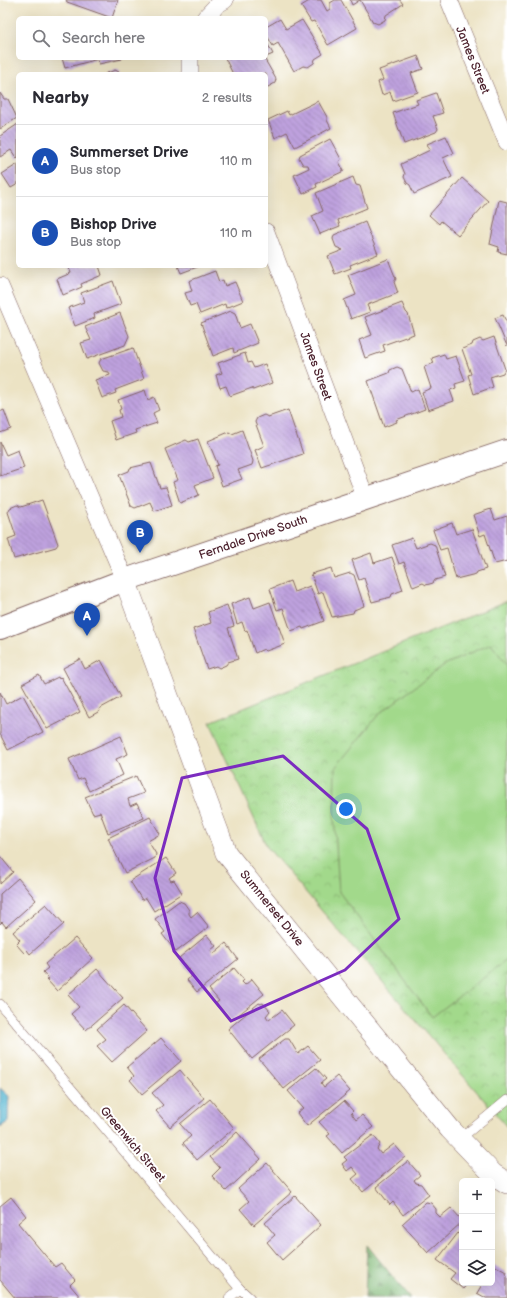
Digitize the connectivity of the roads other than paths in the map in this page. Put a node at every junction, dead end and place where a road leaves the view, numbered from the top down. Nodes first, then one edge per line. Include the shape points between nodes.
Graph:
1 (225, 0) edge
2 (449, 0) edge
3 (207, 16) edge
4 (190, 60) edge
5 (190, 72) edge
6 (507, 142) edge
7 (268, 237) edge
8 (0, 286) edge
9 (507, 451) edge
10 (366, 499) junction
11 (125, 580) junction
12 (0, 628) edge
13 (0, 1004) edge
14 (507, 1100) edge
15 (460, 1139) junction
16 (507, 1183) edge
17 (240, 1289) junction
18 (229, 1298) edge
19 (250, 1298) edge

1 - 3 street
2 - 6 street, James Street
4 - 5 street
7 - 10 street, James Street
8 - 11 street
9 - 10 main road, Ferndale Drive South
10 - 11 main road, Ferndale Drive South
11 - 12 main road, Ferndale Drive South
11 - 15 street, Summerset Drive via 226,853
13 - 17 lane, Greenwich Street
14 - 15 lane
15 - 16 street, Summerset Drive via 493,1174
17 - 18 lane
17 - 19 lane, Greenwich Street

